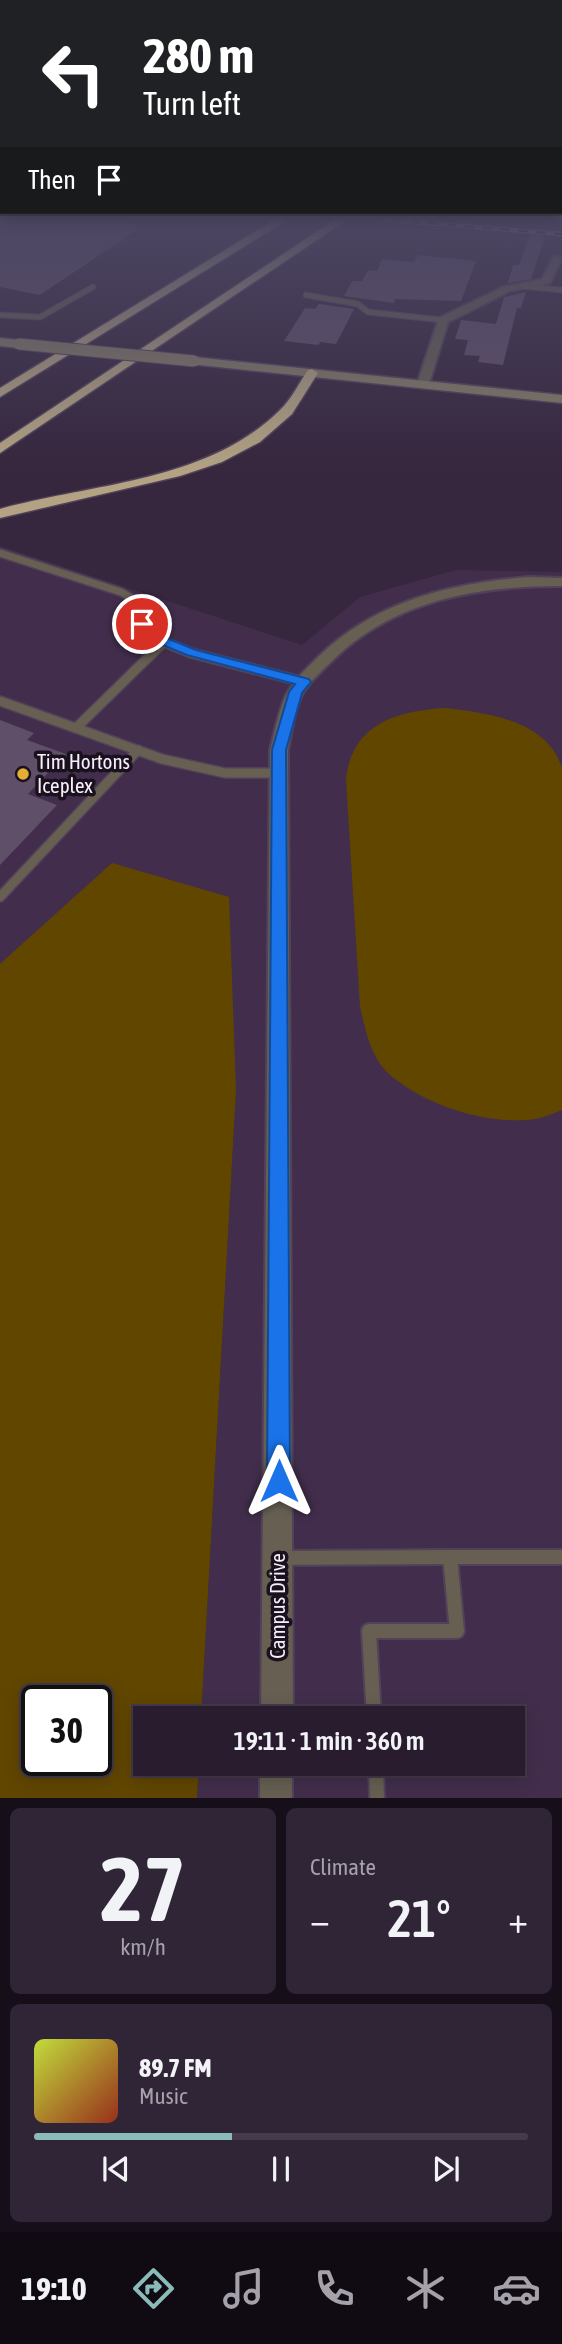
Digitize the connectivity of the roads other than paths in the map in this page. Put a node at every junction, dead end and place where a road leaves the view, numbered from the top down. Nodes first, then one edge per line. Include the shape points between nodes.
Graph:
1 (65, 303) edge
2 (147, 303) edge
3 (218, 303) edge
4 (352, 303) edge
5 (476, 303) edge
6 (0, 315) edge
7 (443, 320) junction
8 (0, 342) edge
9 (312, 373) junction
10 (423, 384) junction
11 (0, 394) edge
12 (562, 398) edge
13 (0, 449) edge
14 (0, 513) edge
15 (0, 553) edge
16 (559, 582) edge
17 (164, 642) junction
18 (304, 682) junction
19 (0, 701) edge
20 (76, 728) junction
21 (138, 750) junction
22 (279, 773) junction
23 (0, 897) edge
24 (450, 1557) junction
25 (562, 1557) edge
26 (278, 1558) junction
27 (277, 1706) edge
28 (372, 1706) edge
29 (276, 1776) edge
30 (376, 1776) edge
31 (276, 1798) edge
32 (377, 1798) edge

1 - 6 lane via 40,317
2 - 11 highway
3 - 13 highway
4 - 7 lane via 368,312
5 - 7 street
7 - 10 street
8 - 9 street, bridge
9 - 10 street
9 - 14 highway via 285,417 244,447 187,470
10 - 12 street
15 - 17 lane via 121,592 144,605 142,624
16 - 18 street, Campus Drive via 492,583 424,599 372,621 330,653
17 - 18 lane
17 - 20 lane
18 - 22 street, Campus Drive via 295,692 279,750
19 - 20 lane
20 - 21 lane
21 - 22 lane via 225,773
21 - 23 lane
22 - 26 street, Campus Drive
24 - 25 lane
24 - 26 lane
24 - 28 lane via 457,1631 369,1631
26 - 27 street, Campus Drive
29 - 31 street
30 - 32 lane

